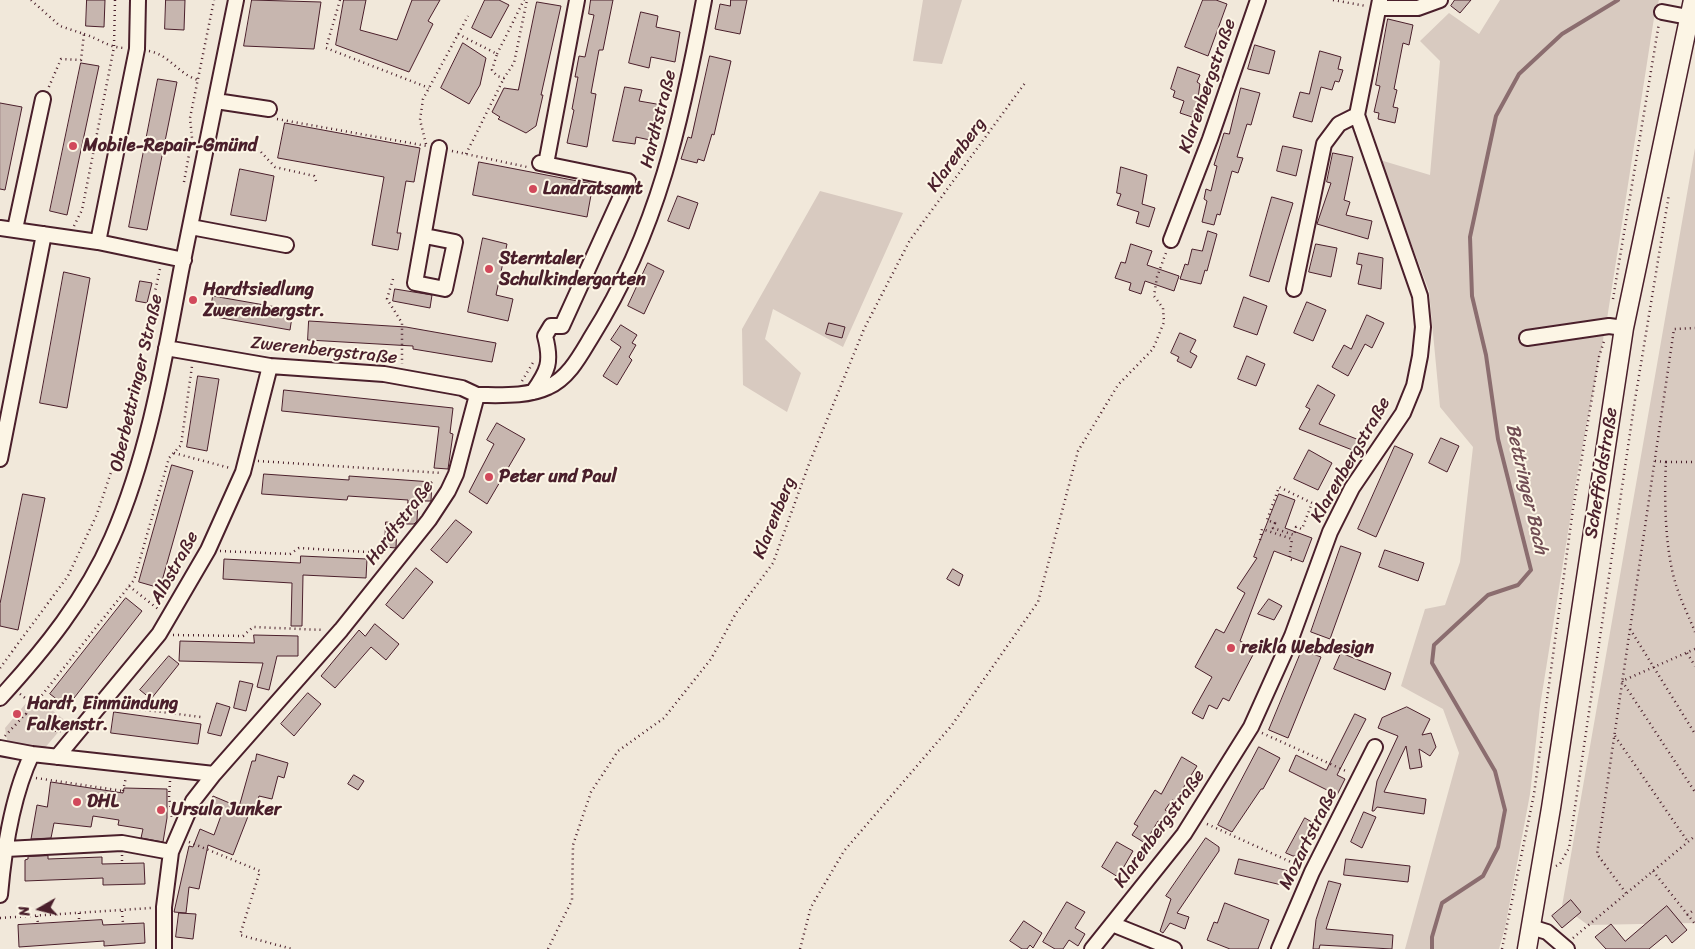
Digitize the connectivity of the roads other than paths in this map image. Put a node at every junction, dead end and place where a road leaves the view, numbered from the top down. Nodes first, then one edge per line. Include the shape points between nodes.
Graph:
1 (138, 0) edge
2 (236, 0) edge
3 (577, 0) edge
4 (704, 0) edge
5 (1258, 0) edge
6 (1440, 0) edge
7 (1693, 0) edge
8 (1379, 4) edge
9 (1662, 12) road end
10 (1688, 17) junction
11 (43, 99) road end
12 (216, 101) junction
13 (273, 114) road end
14 (1357, 116) junction
15 (433, 147) road end
16 (191, 227) junction
17 (0, 228) edge
18 (15, 228) junction
19 (44, 234) junction
20 (425, 236) dead end
21 (1171, 240) road end
22 (98, 242) junction
23 (286, 245) dead end
24 (184, 260) junction
25 (1294, 289) dead end
26 (1616, 327) junction
27 (1527, 338) dead end
28 (166, 348) junction
29 (270, 366) junction
30 (534, 392) junction
31 (477, 395) junction
32 (0, 459) edge
33 (0, 698) edge
34 (1375, 747) dead end
35 (0, 748) edge
36 (32, 754) junction
37 (57, 757) junction
38 (214, 774) junction
39 (6, 849) junction
40 (172, 852) junction
41 (0, 895) edge
42 (1112, 924) junction
43 (1531, 927) junction
44 (1565, 947) edge
45 (164, 949) edge
46 (1092, 949) edge
47 (1174, 949) edge
48 (1279, 949) edge
49 (1527, 949) edge

1 - 22 street via 136,49
2 - 12 street, Oberbettringer Straße
3 - 30 street via 543,163 628,181 562,326 551,326 545,336 549,352 547,372
4 - 30 street, Hardtstraße via 668,168 645,231 606,314 575,364 558,381
5 - 21 street, Klarenbergstraße
6 - 8 street via 1418,8
7 - 10 main road, Scheffoldstraße
8 - 14 street
9 - 10 street
10 - 26 main road, Scheffoldstraße
11 - 18 street
12 - 13 street
12 - 16 street, Oberbettringer Straße
14 - 25 street via 1339,124 1324,144
14 - 42 street, Klarenbergstraße via 1420,296 1423,327 1414,386 1403,413 1352,488 1330,532 1292,636 1251,727 1194,818
15 - 20 street
16 - 23 street
16 - 24 street, Oberbettringer Straße
17 - 18 street
18 - 19 street
19 - 22 street
19 - 32 street
22 - 24 street
24 - 28 street, Oberbettringer Straße
26 - 27 street
26 - 43 main road, Scheffoldstraße
28 - 29 street, Zwerenbergstraße
28 - 33 street, Oberbettringer Straße via 146,442 112,539 66,619
29 - 31 street, Zwerenbergstraße via 402,378 462,388
29 - 37 street, Albstraße via 244,466 208,550 159,634
30 - 31 street, Hardtstraße
31 - 38 street, Hardtstraße via 456,474 430,520 342,630
34 - 48 street, Mozartstraße via 1312,872
35 - 36 street
36 - 37 street
36 - 39 street via 22,776
37 - 38 street
38 - 40 street, Hardtstraße via 193,801
39 - 40 street via 122,843
39 - 41 street
40 - 45 street, Hardtstraße via 164,907
42 - 46 street, Klarenbergstraße
42 - 47 street
43 - 44 street via 1547,932
43 - 49 main road, Scheffoldstraße

